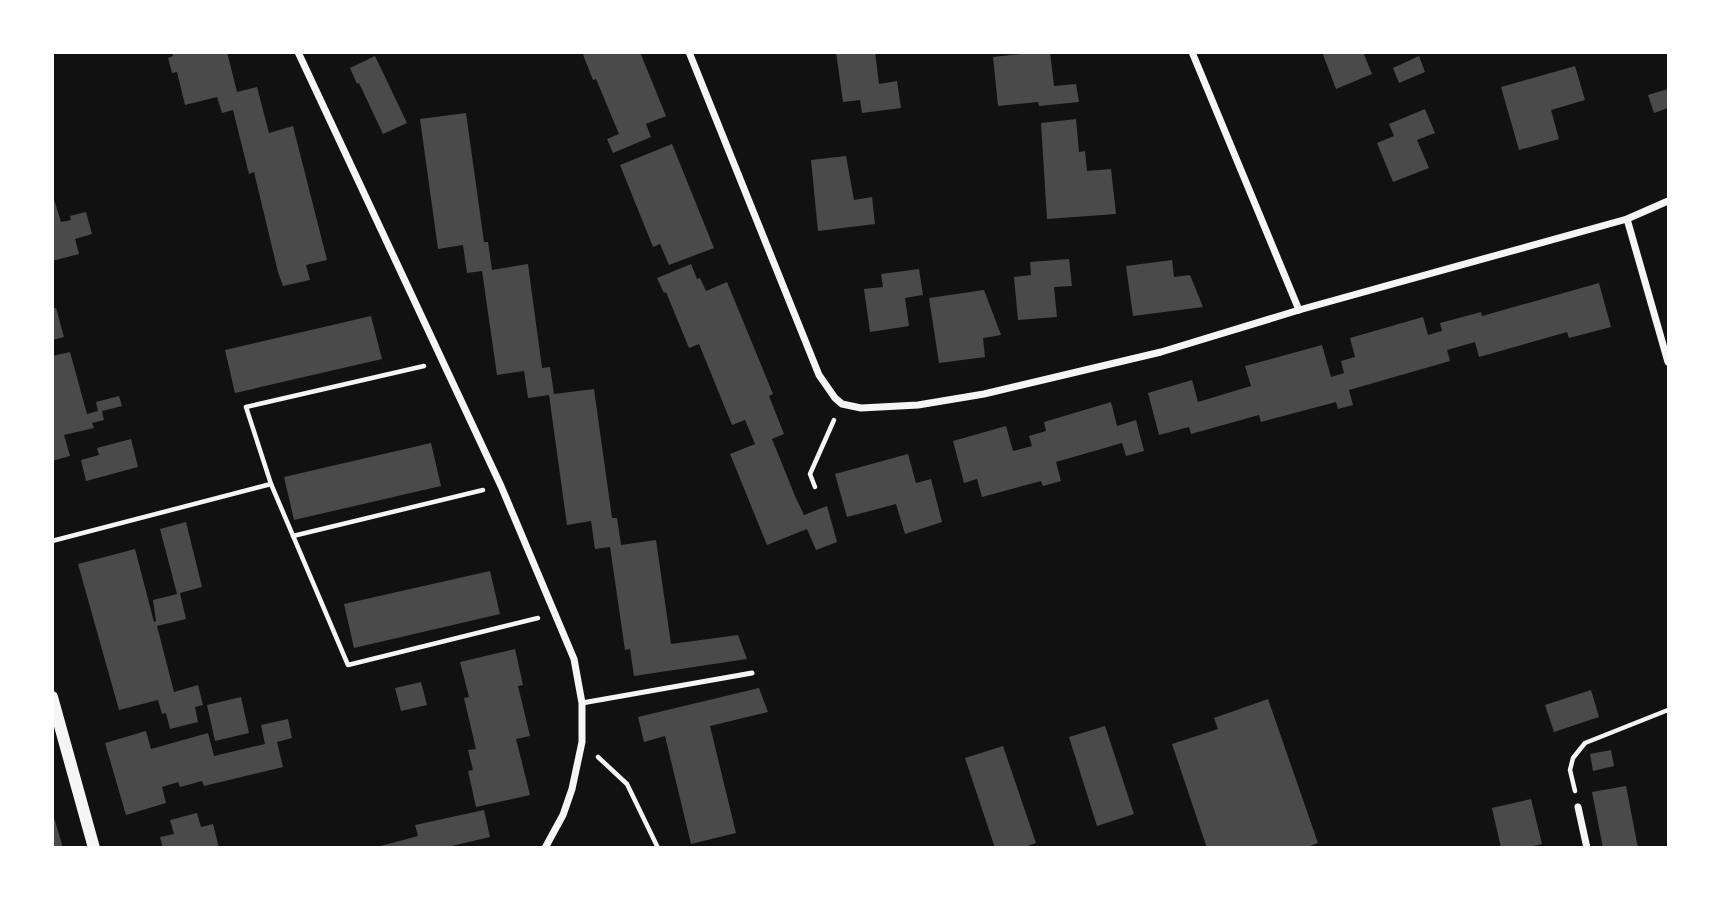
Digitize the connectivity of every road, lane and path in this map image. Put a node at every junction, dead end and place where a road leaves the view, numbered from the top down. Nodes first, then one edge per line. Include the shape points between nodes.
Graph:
1 (298, 52) edge
2 (689, 52) edge
3 (1192, 52) edge
4 (1668, 201) edge
5 (1627, 219) junction
6 (1298, 310) junction
7 (444, 362) junction
8 (1668, 362) edge
9 (842, 404) junction
10 (271, 484) junction
11 (501, 486) junction
12 (815, 487) dead end
13 (293, 536) junction
14 (52, 541) edge
15 (557, 614) junction
16 (751, 673) dead end
17 (52, 697) edge
18 (583, 703) junction
19 (1668, 710) edge
20 (582, 742) junction
21 (1578, 807) joint
22 (94, 848) edge
23 (545, 848) edge
24 (658, 848) edge
25 (1587, 848) edge

1 - 7 street
2 - 9 street via 819,375
3 - 6 street
4 - 5 street
5 - 6 street
5 - 8 street
6 - 9 street via 1161,352 984,394 895,407
7 - 10 path via 246,407
7 - 11 street
9 - 12 path via 810,474
10 - 13 path
10 - 14 path
11 - 13 path
11 - 15 street
13 - 15 path via 348,664
15 - 18 street via 574,659
16 - 18 lane
17 - 22 street
18 - 20 street
19 - 21 path via 1585,743 1570,770
20 - 23 street via 572,789
20 - 24 path via 627,784
21 - 25 street

